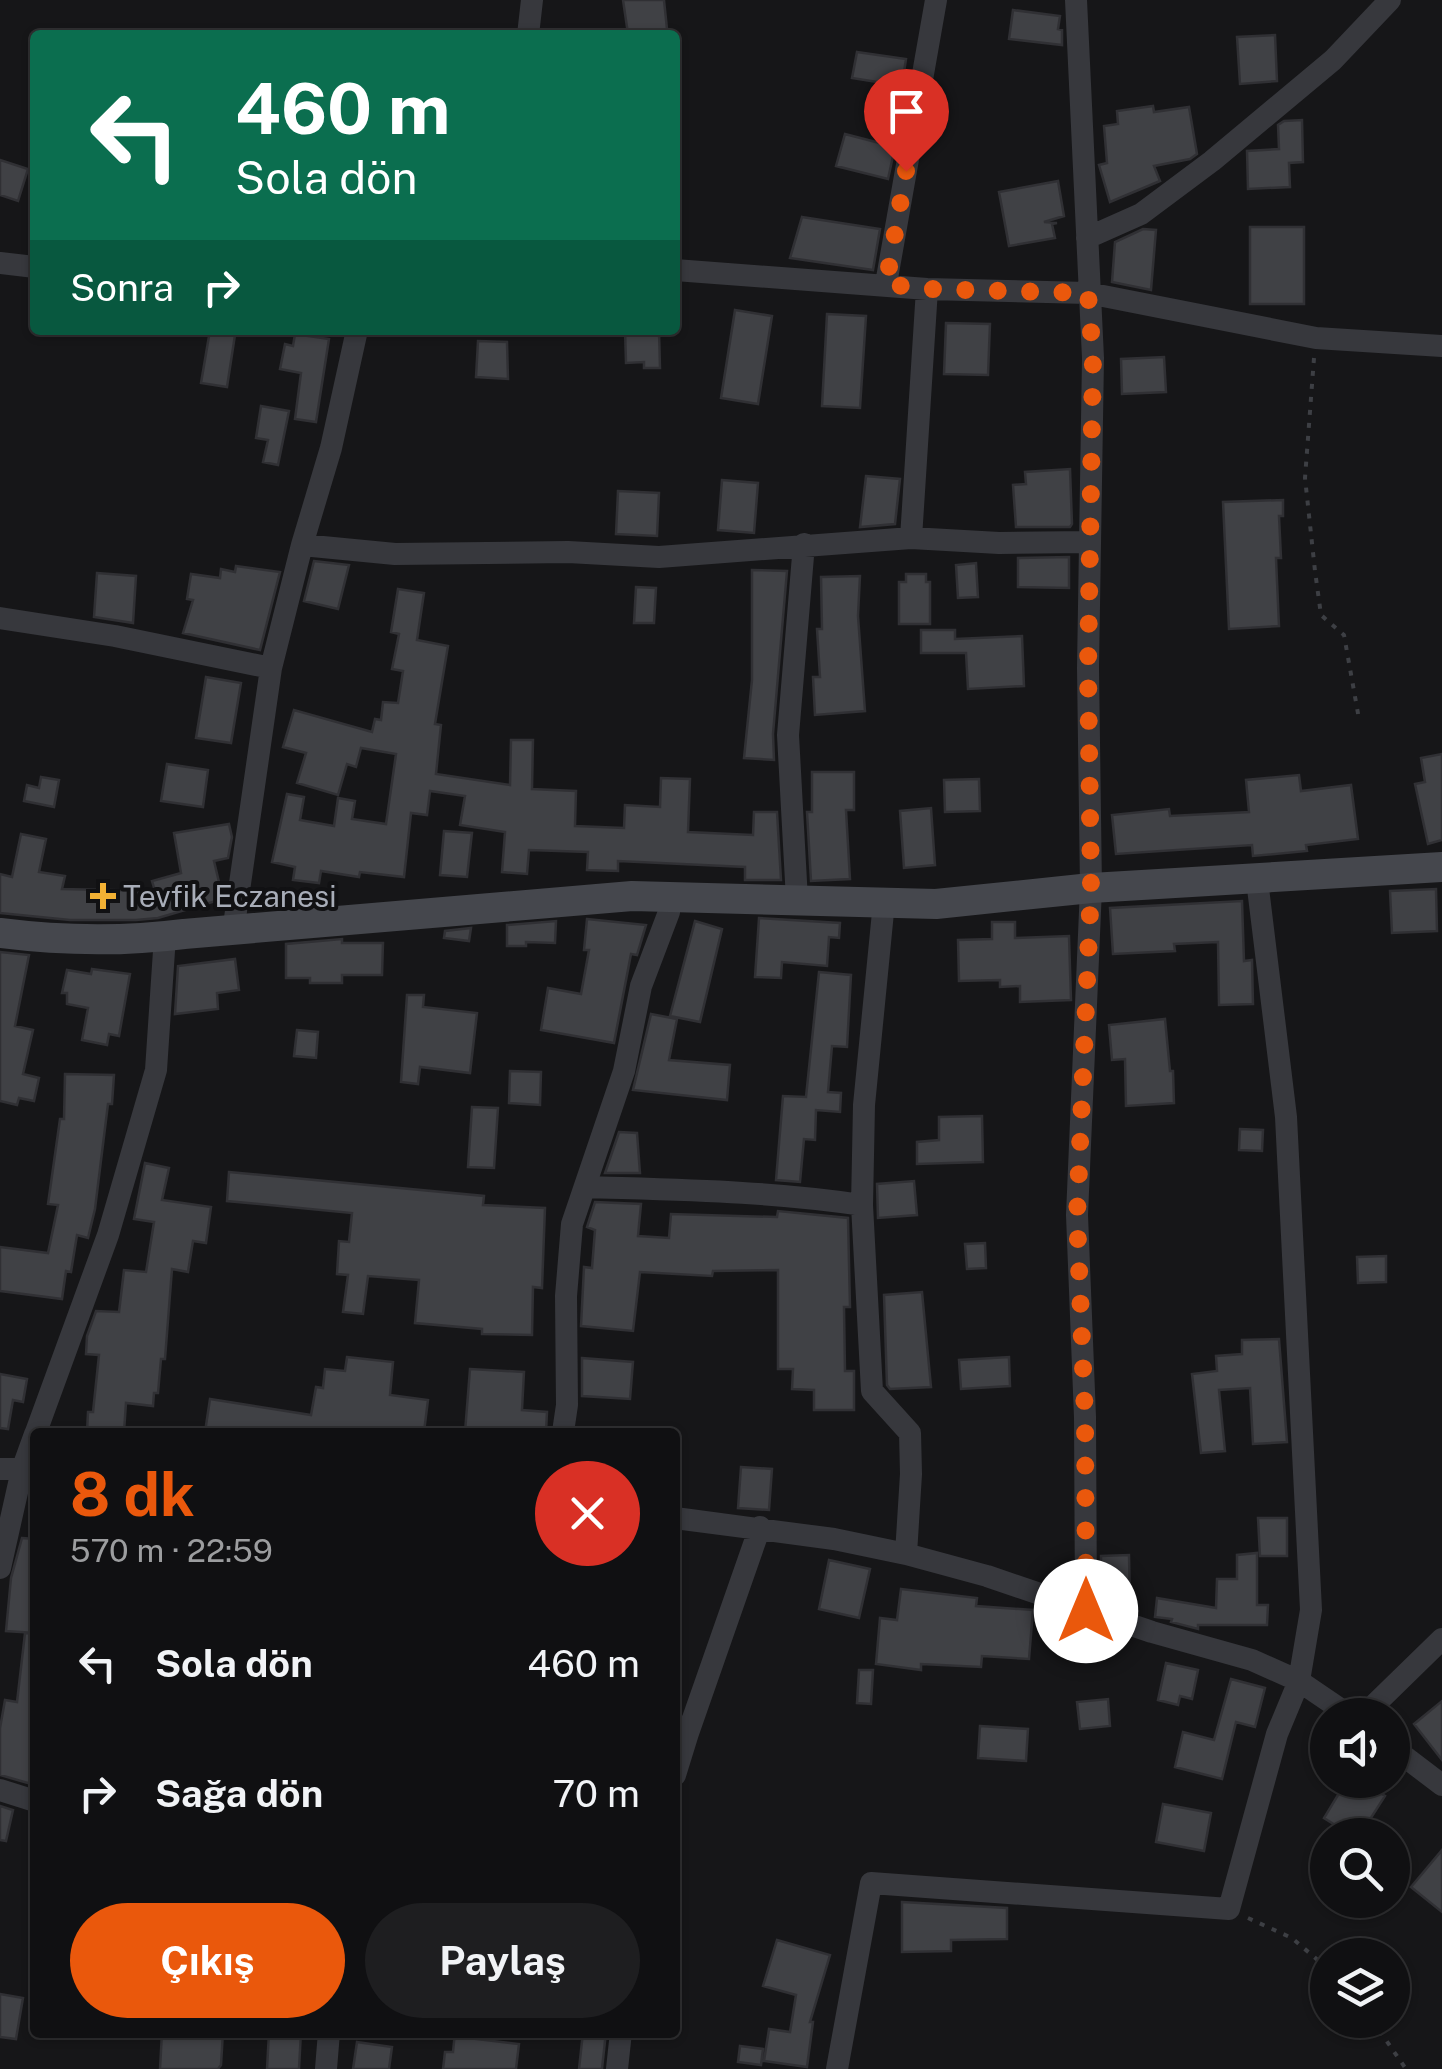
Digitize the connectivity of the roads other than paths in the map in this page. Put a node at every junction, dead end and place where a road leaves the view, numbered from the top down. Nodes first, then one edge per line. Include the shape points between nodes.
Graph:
1 (532, 0) edge
2 (936, 0) edge
3 (1076, 0) edge
4 (1390, 0) edge
5 (529, 30) edge
6 (1087, 238) junction
7 (0, 262) edge
8 (30, 267) edge
9 (680, 270) edge
10 (886, 284) junction
11 (928, 289) junction
12 (1088, 293) junction
13 (356, 335) edge
14 (1442, 346) edge
15 (911, 538) junction
16 (1089, 542) junction
17 (804, 544) junction
18 (302, 545) junction
19 (0, 618) edge
20 (271, 668) junction
21 (1442, 867) edge
22 (1257, 880) junction
23 (1091, 888) junction
24 (671, 898) junction
25 (796, 900) junction
26 (884, 902) junction
27 (233, 932) junction
28 (0, 934) edge
29 (165, 936) junction
30 (585, 1187) junction
31 (862, 1206) junction
32 (37, 1428) edge
33 (563, 1428) edge
34 (30, 1445) edge
35 (19, 1469) edge
36 (680, 1519) edge
37 (760, 1527) junction
38 (906, 1554) junction
39 (0, 1568) edge
40 (1086, 1611) junction
41 (1442, 1639) edge
42 (1298, 1681) junction
43 (1324, 1698) edge
44 (1381, 1698) edge
45 (682, 1728) edge
46 (1410, 1761) edge
47 (1442, 1785) edge
48 (0, 1790) edge
49 (30, 1799) edge
50 (328, 2038) edge
51 (620, 2038) edge
52 (326, 2069) edge
53 (616, 2069) edge
54 (838, 2069) edge

1 - 5 street
2 - 10 street
3 - 6 street
4 - 6 street via 1333,60 1212,161 1141,214
6 - 12 street
7 - 8 street
9 - 10 street
10 - 11 street
11 - 12 street
11 - 15 street
12 - 14 street via 1316,338
12 - 16 street
13 - 18 street
15 - 16 street
15 - 17 street
16 - 23 street
17 - 18 street via 659,557 395,554
17 - 25 street via 788,736
18 - 20 street
19 - 20 street
20 - 27 street
21 - 22 main road
22 - 23 main road
22 - 42 street via 1286,1117 1312,1610
23 - 26 main road via 936,904
23 - 40 street via 1077,1216
24 - 25 main road
24 - 27 main road via 632,896
24 - 30 street
25 - 26 main road
26 - 31 street via 864,1106
27 - 29 main road
28 - 29 main road via 132,941
29 - 32 street via 156,1070 108,1235
30 - 31 street via 725,1191
30 - 33 street via 568,1266
31 - 38 street via 872,1391 910,1433
34 - 35 street
35 - 39 street
36 - 37 street
37 - 38 street
37 - 45 street
38 - 40 street
40 - 42 street via 1252,1660
41 - 44 street
42 - 43 street
42 - 54 street via 1276,1734 1229,1908 871,1883
46 - 47 street
48 - 49 street
50 - 52 street
51 - 53 street

